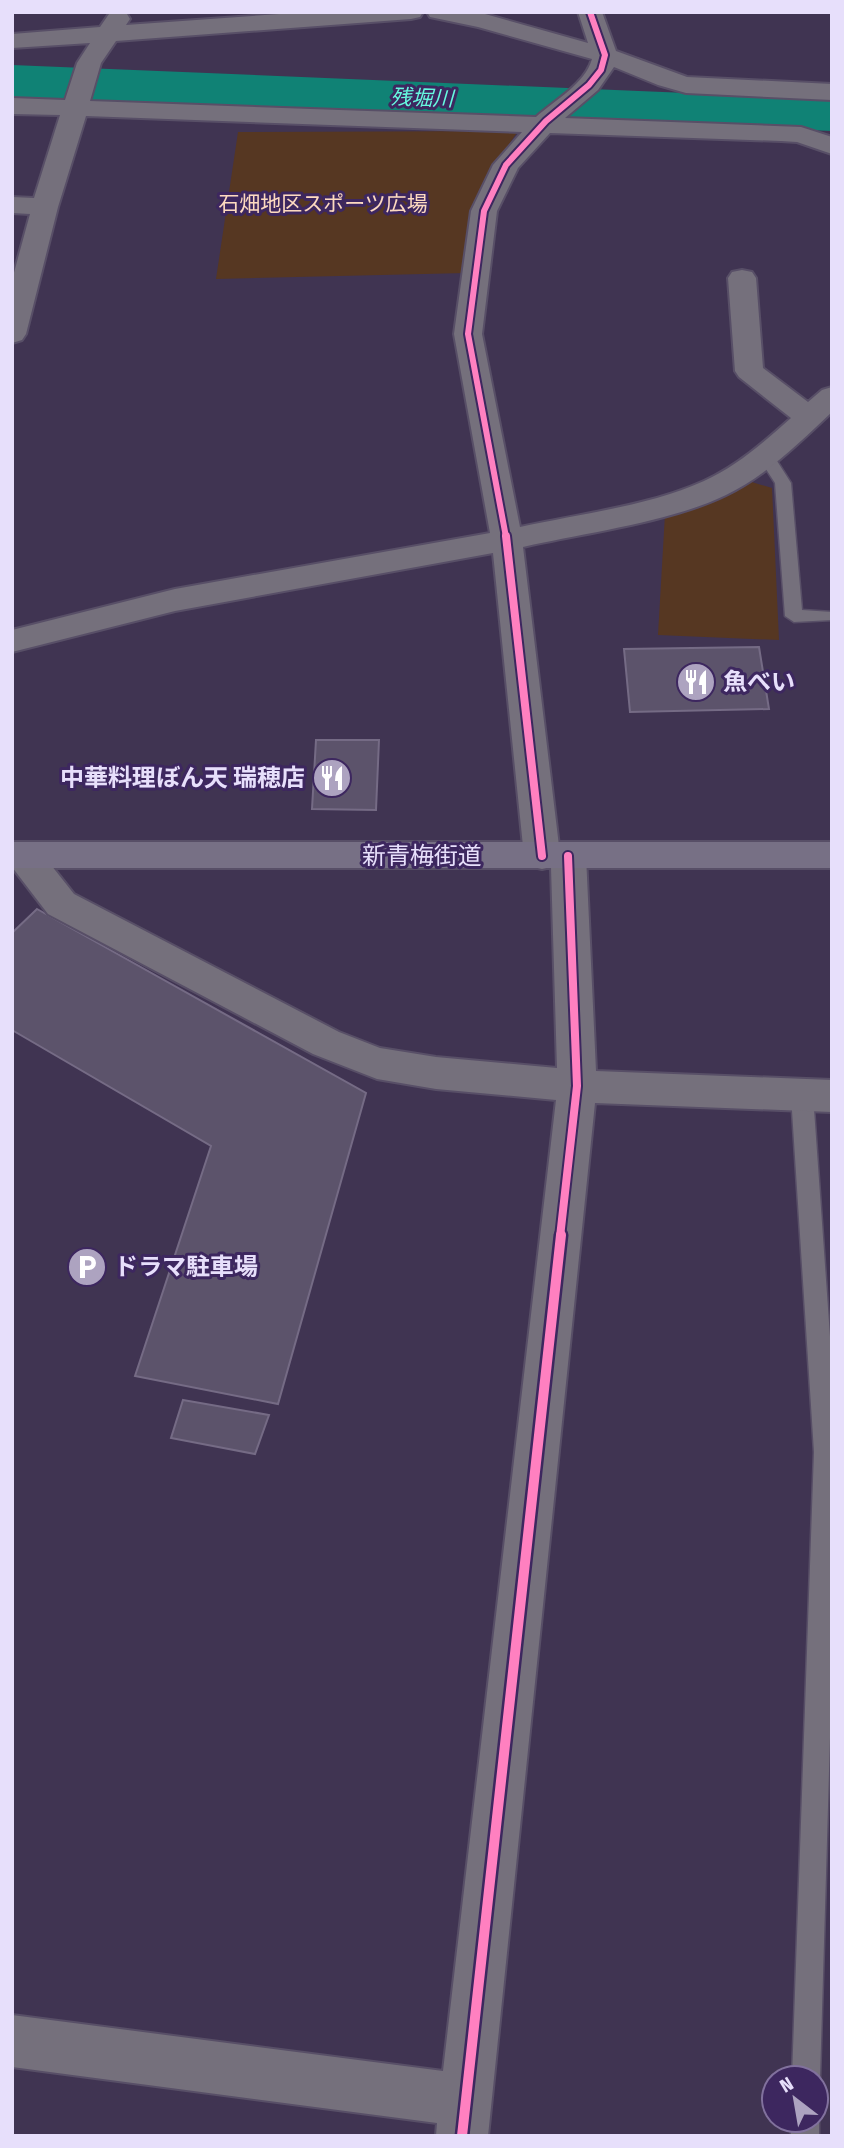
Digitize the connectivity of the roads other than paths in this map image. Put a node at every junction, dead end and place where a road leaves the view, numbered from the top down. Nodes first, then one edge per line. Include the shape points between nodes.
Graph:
1 (124, 12) edge
2 (411, 12) edge
3 (439, 12) edge
4 (590, 12) edge
5 (105, 35) junction
6 (12, 41) edge
7 (605, 55) junction
8 (832, 92) edge
9 (77, 105) junction
10 (12, 106) edge
11 (545, 123) junction
12 (832, 146) edge
13 (12, 205) edge
14 (46, 207) junction
15 (742, 278) dead end
16 (12, 334) edge
17 (832, 396) edge
18 (809, 417) junction
19 (766, 457) junction
20 (507, 540) junction
21 (826, 617) dead end
22 (12, 641) edge
23 (18, 855) edge
24 (832, 855) edge
25 (555, 856) junction
26 (577, 1086) junction
27 (817, 1096) edge
28 (12, 2041) edge
29 (806, 2064) edge
30 (463, 2118) edge

1 - 5 street
2 - 5 street
3 - 7 street
4 - 7 street
5 - 6 street
5 - 9 street via 85,74
7 - 8 street via 686,85
7 - 11 street via 601,70 589,85
9 - 10 street
9 - 11 street
9 - 14 street
11 - 12 street via 781,133
11 - 20 street via 506,165 484,211 468,334
13 - 14 street
14 - 16 street
15 - 18 street via 748,371
17 - 18 street
18 - 19 street
19 - 20 street via 715,488 666,505
19 - 21 lane via 783,483 794,616
20 - 22 street via 174,600
20 - 25 street
23 - 25 main road, 新青梅街道
23 - 26 street via 61,904 326,1043 377,1063
24 - 25 main road, 新青梅街道
25 - 26 street
26 - 27 street
26 - 30 street
27 - 29 lane via 826,1452
28 - 30 street

